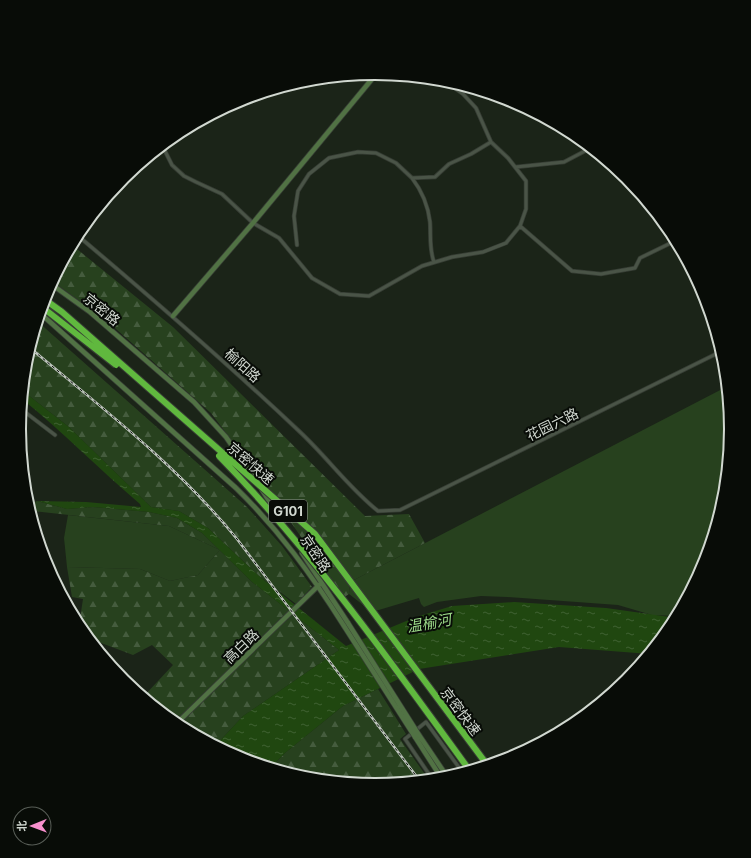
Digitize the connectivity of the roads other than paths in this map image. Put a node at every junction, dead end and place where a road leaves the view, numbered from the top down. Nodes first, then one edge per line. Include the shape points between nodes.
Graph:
1 (371, 80) edge
2 (455, 89) edge
3 (491, 142) junction
4 (165, 151) edge
5 (587, 151) edge
6 (516, 167) dead end
7 (412, 178) junction
8 (254, 223) junction
9 (520, 226) junction
10 (82, 239) edge
11 (671, 243) edge
12 (297, 245) dead end
13 (434, 262) junction
14 (56, 288) edge
15 (50, 303) edge
16 (47, 311) edge
17 (173, 316) junction
18 (45, 317) edge
19 (716, 354) edge
20 (27, 413) edge
21 (55, 435) dead end
22 (389, 512) joint
23 (320, 584) junction
24 (181, 720) edge
25 (417, 736) junction
26 (484, 761) edge
27 (467, 767) edge
28 (460, 768) edge
29 (444, 772) edge
30 (438, 773) edge
31 (429, 775) edge

1 - 8 main road
2 - 3 street via 476,108
3 - 7 street via 449,164 435,177
3 - 9 street via 526,181 526,209
4 - 8 street via 172,165 184,176 222,194
5 - 6 street via 564,162
7 - 12 street via 396,163 376,153 358,152 330,158 309,174 298,191 294,216
7 - 13 street via 420,189 427,207 430,252
8 - 13 street via 279,238 312,278 340,294 369,296 422,266
8 - 17 main road
9 - 11 street via 572,271 601,274 635,268 640,258
9 - 13 street via 506,243 483,252
10 - 17 street, 榆阳路
14 - 23 main road, 京密路 / G101 via 90,312 194,402 226,437
15 - 26 highway, 京密快速 / G101, bridge via 315,534
16 - 27 highway, 京密快速 / G101, bridge via 158,398 216,452 262,500 308,554
17 - 22 street, 榆阳路 via 301,433 356,493 378,511
18 - 23 main road, 京密路 / G101 via 252,504 284,538
19 - 22 street, 花园六路 via 400,510
20 - 21 street
23 - 24 main road, 高白路
23 - 25 main road, 京密路 / G101, bridge
25 - 29 main road, 京密路 / G101
25 - 30 main road, 京密路 / G101
28 - 31 street via 426,722 405,739

